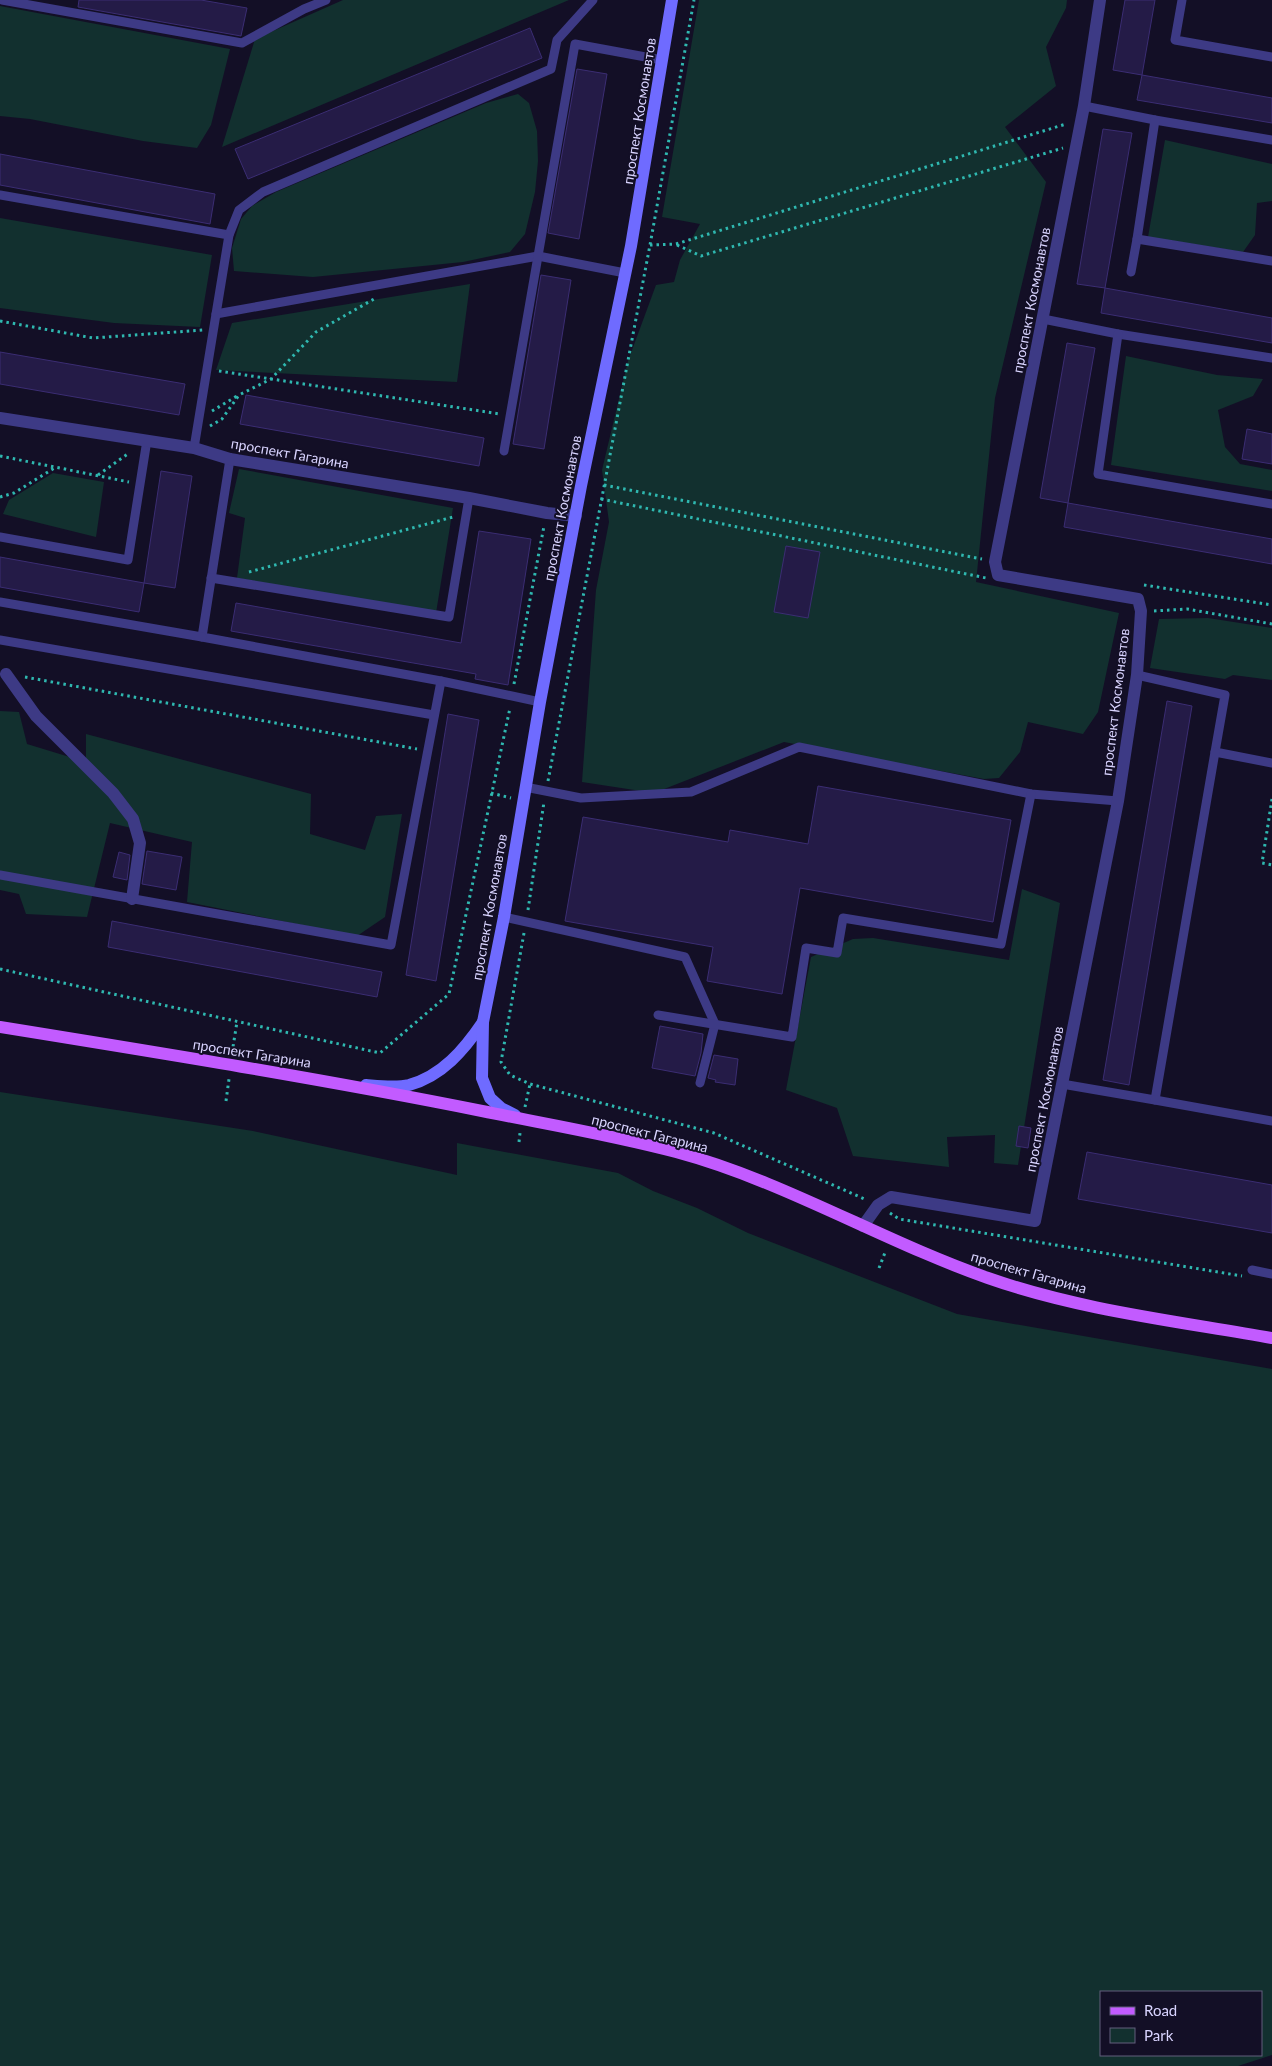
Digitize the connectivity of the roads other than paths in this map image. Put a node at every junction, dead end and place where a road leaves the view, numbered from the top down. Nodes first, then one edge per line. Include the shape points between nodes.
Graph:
1 (2, 0) edge
2 (326, 0) edge
3 (594, 0) edge
4 (672, 0) edge
5 (1100, 0) edge
6 (1182, 0) edge
7 (1272, 57) edge
8 (662, 60) junction
9 (1084, 106) junction
10 (1155, 120) junction
11 (1272, 140) edge
12 (0, 195) edge
13 (228, 235) junction
14 (1137, 239) junction
15 (538, 256) junction
16 (1272, 261) edge
17 (1132, 272) dead end
18 (625, 273) junction
19 (216, 314) junction
20 (1043, 319) junction
21 (1118, 334) junction
22 (1272, 358) edge
23 (0, 418) edge
24 (147, 440) junction
25 (194, 448) junction
26 (504, 451) dead end
27 (230, 458) junction
28 (469, 498) junction
29 (1272, 504) edge
30 (576, 516) junction
31 (0, 537) edge
32 (216, 578) junction
33 (0, 602) edge
34 (202, 637) junction
35 (0, 640) edge
36 (6, 674) road end
37 (1137, 675) junction
38 (441, 681) junction
39 (540, 702) junction
40 (434, 715) junction
41 (1214, 752) junction
42 (1272, 763) edge
43 (525, 787) junction
44 (1031, 794) junction
45 (1118, 801) junction
46 (0, 875) edge
47 (132, 899) junction
48 (504, 917) junction
49 (658, 1015) dead end
50 (483, 1022) junction
51 (715, 1024) junction
52 (0, 1027) edge
53 (700, 1083) dead end
54 (1062, 1084) junction
55 (354, 1085) junction
56 (1155, 1100) junction
57 (522, 1119) junction
58 (1272, 1122) edge
59 (863, 1226) junction
60 (1252, 1270) dead end
61 (1272, 1274) edge
62 (1272, 1338) edge

1 - 2 lane via 242,43
3 - 13 lane via 557,40 551,69 264,192 239,210
4 - 8 main road, проспект Космонавтов
5 - 9 street, проспект Космонавтов
6 - 7 lane via 1175,40
8 - 15 lane via 575,44
8 - 18 main road, проспект Космонавтов
9 - 10 lane
9 - 20 street, проспект Космонавтов
10 - 11 lane
10 - 14 lane
12 - 13 lane
13 - 19 lane
14 - 16 lane
14 - 17 lane
15 - 18 lane
15 - 19 lane
15 - 26 lane
18 - 30 main road, проспект Космонавтов
19 - 25 lane
20 - 21 lane
20 - 37 street, проспект Космонавтов via 995,562 998,574 1138,599 1141,611
21 - 22 lane
21 - 29 lane via 1098,474
23 - 24 street, проспект Гагарина
24 - 25 street, проспект Гагарина
24 - 31 lane via 128,560
25 - 27 street, проспект Гагарина
27 - 28 street, проспект Гагарина
27 - 32 lane
28 - 30 street, проспект Гагарина
28 - 32 lane via 449,618
30 - 39 main road, проспект Космонавтов
32 - 34 lane
33 - 34 lane
34 - 38 lane
35 - 40 lane
36 - 47 street via 36,716 113,794 133,819 140,843
37 - 41 lane via 1225,695
37 - 45 street, проспект Космонавтов
38 - 39 lane
38 - 40 lane
39 - 43 main road, проспект Космонавтов
40 - 47 lane via 391,945
41 - 42 lane
41 - 56 lane
43 - 44 lane via 581,798 691,792 799,747
43 - 48 main road, проспект Космонавтов
44 - 45 lane
44 - 51 lane via 1000,944 843,918 837,953 806,948 792,1037
45 - 54 street, проспект Космонавтов
46 - 47 lane
48 - 50 main road, проспект Космонавтов
48 - 51 lane via 685,957
49 - 51 lane
50 - 55 main road via 469,1043 434,1076 407,1086
50 - 57 main road via 482,1078 490,1098
51 - 53 lane
52 - 55 main road, проспект Гагарина
54 - 56 lane
54 - 59 street, проспект Космонавтов via 1035,1221 891,1197 878,1205
55 - 57 main road, проспект Гагарина
56 - 58 lane
57 - 59 main road, проспект Гагарина via 677,1152 748,1176
59 - 62 main road, проспект Гагарина via 988,1278 1067,1301
60 - 61 lane

